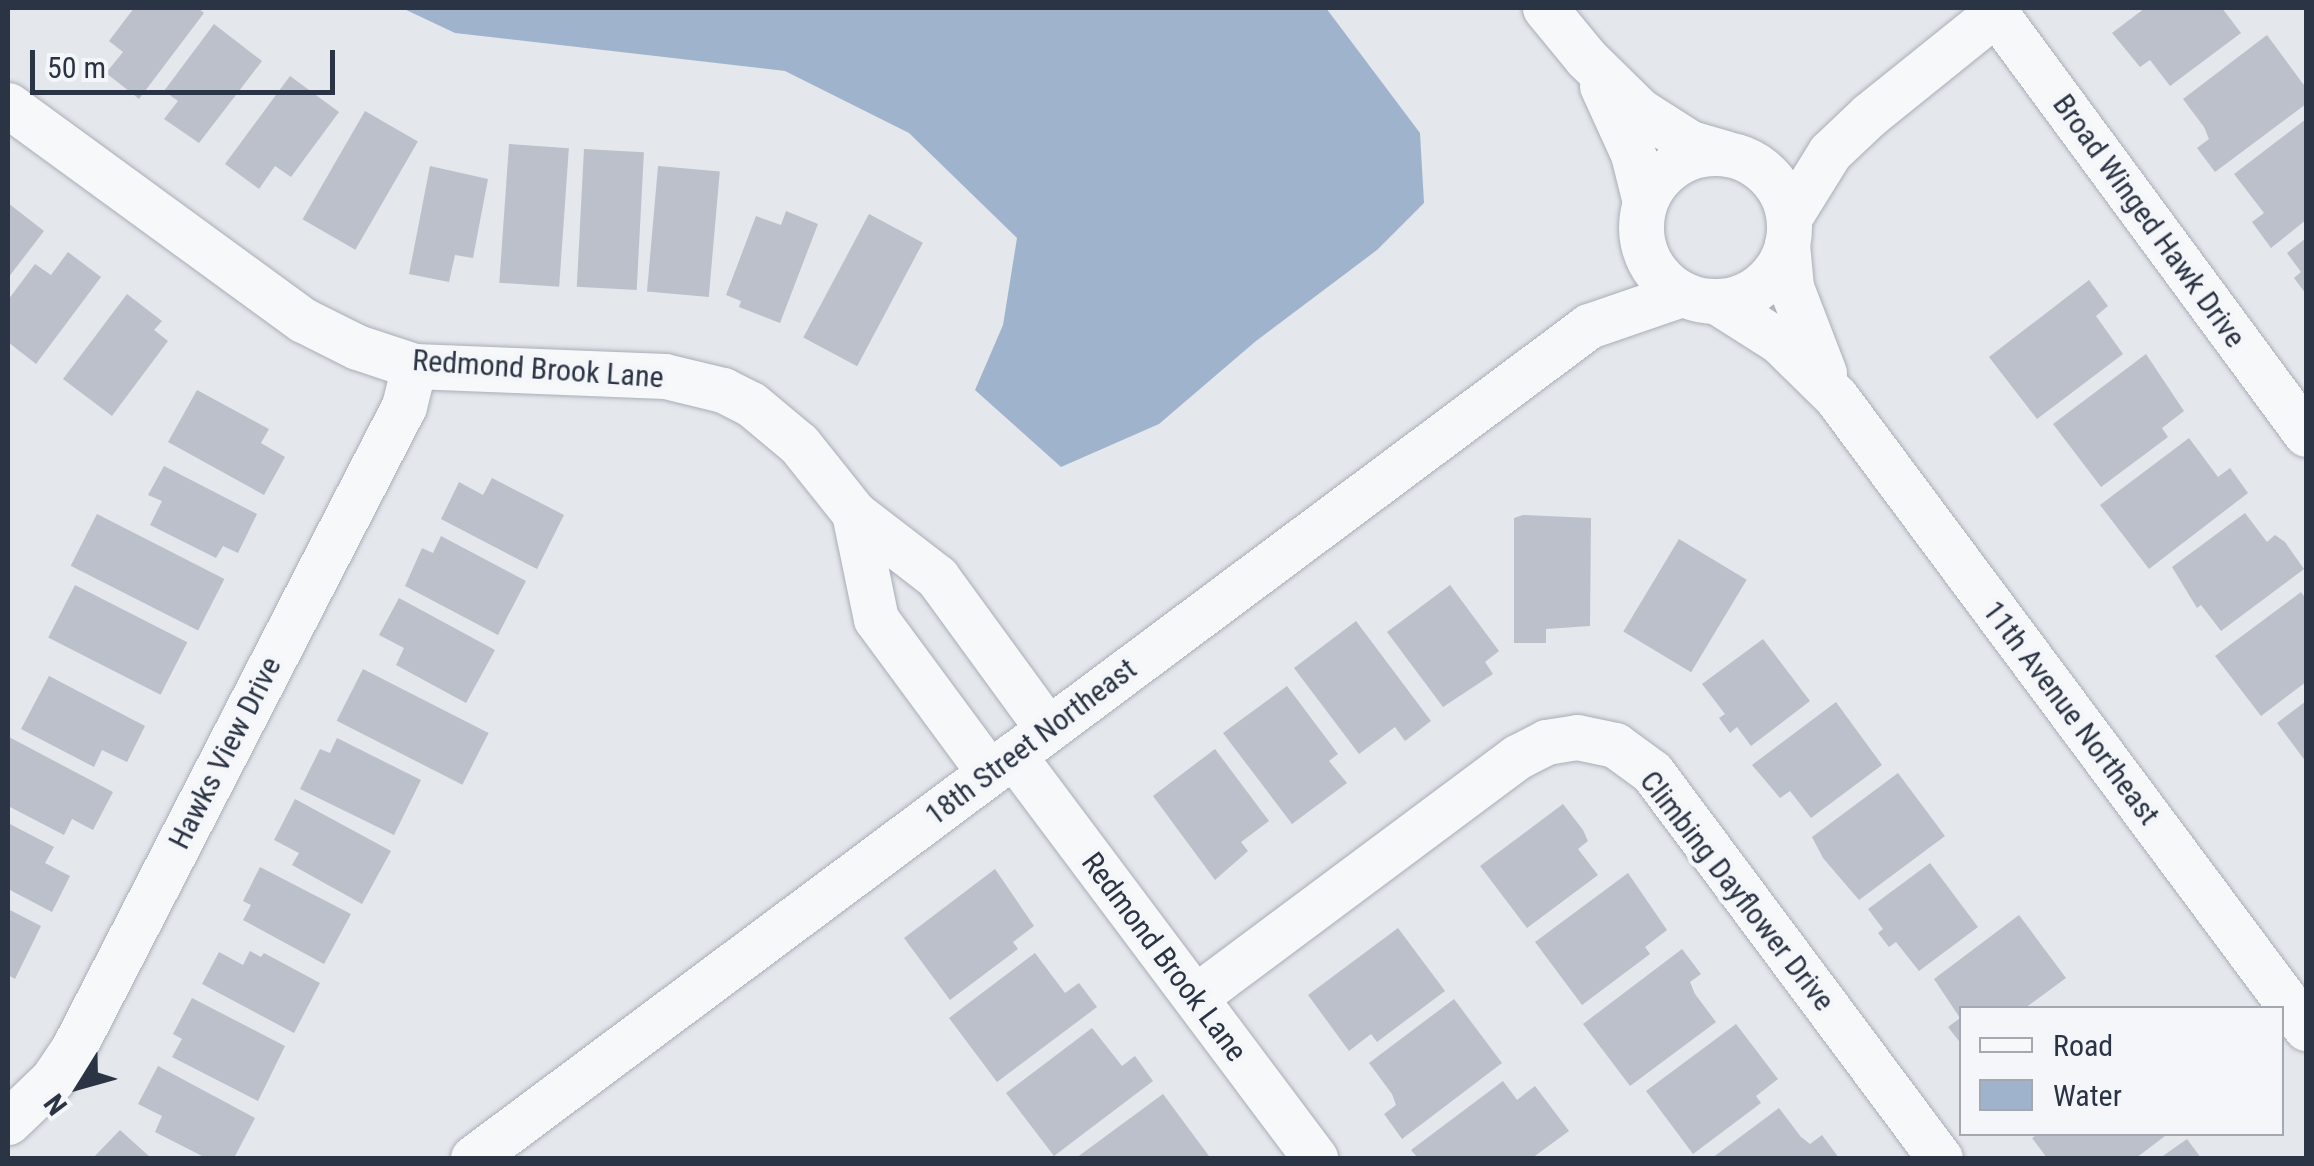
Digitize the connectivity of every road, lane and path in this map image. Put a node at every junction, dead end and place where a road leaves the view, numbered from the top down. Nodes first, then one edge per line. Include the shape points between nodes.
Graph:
1 (1546, 8) edge
2 (1994, 10) edge
3 (1586, 58) junction
4 (8, 104) edge
5 (1868, 115) junction
6 (1737, 158) junction
7 (1643, 222) junction
8 (1788, 231) junction
9 (1699, 298) junction
10 (1590, 326) junction
11 (414, 366) junction
12 (1836, 397) junction
13 (2306, 434) edge
14 (854, 513) junction
15 (970, 623) junction
16 (911, 666) junction
17 (1017, 752) junction
18 (1195, 997) junction
19 (2306, 1028) edge
20 (8, 1122) edge
21 (473, 1158) edge
22 (1315, 1158) edge
23 (1940, 1158) edge

1 - 3 street
2 - 5 street
2 - 13 street, Broad Winged Hawk Drive
3 - 6 street via 1666,130
3 - 7 street via 1627,139
4 - 11 street, Redmond Brook Lane via 303,320
5 - 6 street via 1810,144
5 - 8 street via 1830,152
6 - 7 street via 1700,154 1676,163 1657,180
6 - 8 street via 1776,185
7 - 9 street via 1656,272
7 - 10 street, 18th Street Northeast via 1619,288
8 - 9 street via 1778,266 1762,285 1740,297
8 - 12 street, 11th Avenue Northeast via 1795,300
9 - 10 street, 18th Street Northeast
9 - 12 street, 11th Avenue Northeast via 1780,342
10 - 17 street, 18th Street Northeast
11 - 14 street, Redmond Brook Lane via 665,376 723,390 776,422
11 - 20 street, Hawks View Drive via 404,406 74,1049
12 - 19 street, 11th Avenue Northeast
14 - 15 street, Redmond Brook Lane via 937,578
14 - 16 street, Redmond Brook Lane via 876,619
15 - 16 street
15 - 17 street, Redmond Brook Lane
16 - 17 street, Redmond Brook Lane
17 - 18 street, Redmond Brook Lane
17 - 21 street, 18th Street Northeast
18 - 22 street, Redmond Brook Lane
18 - 23 street, Climbing Dayflower Drive via 1517,757 1546,742 1577,737 1615,745 1652,772

